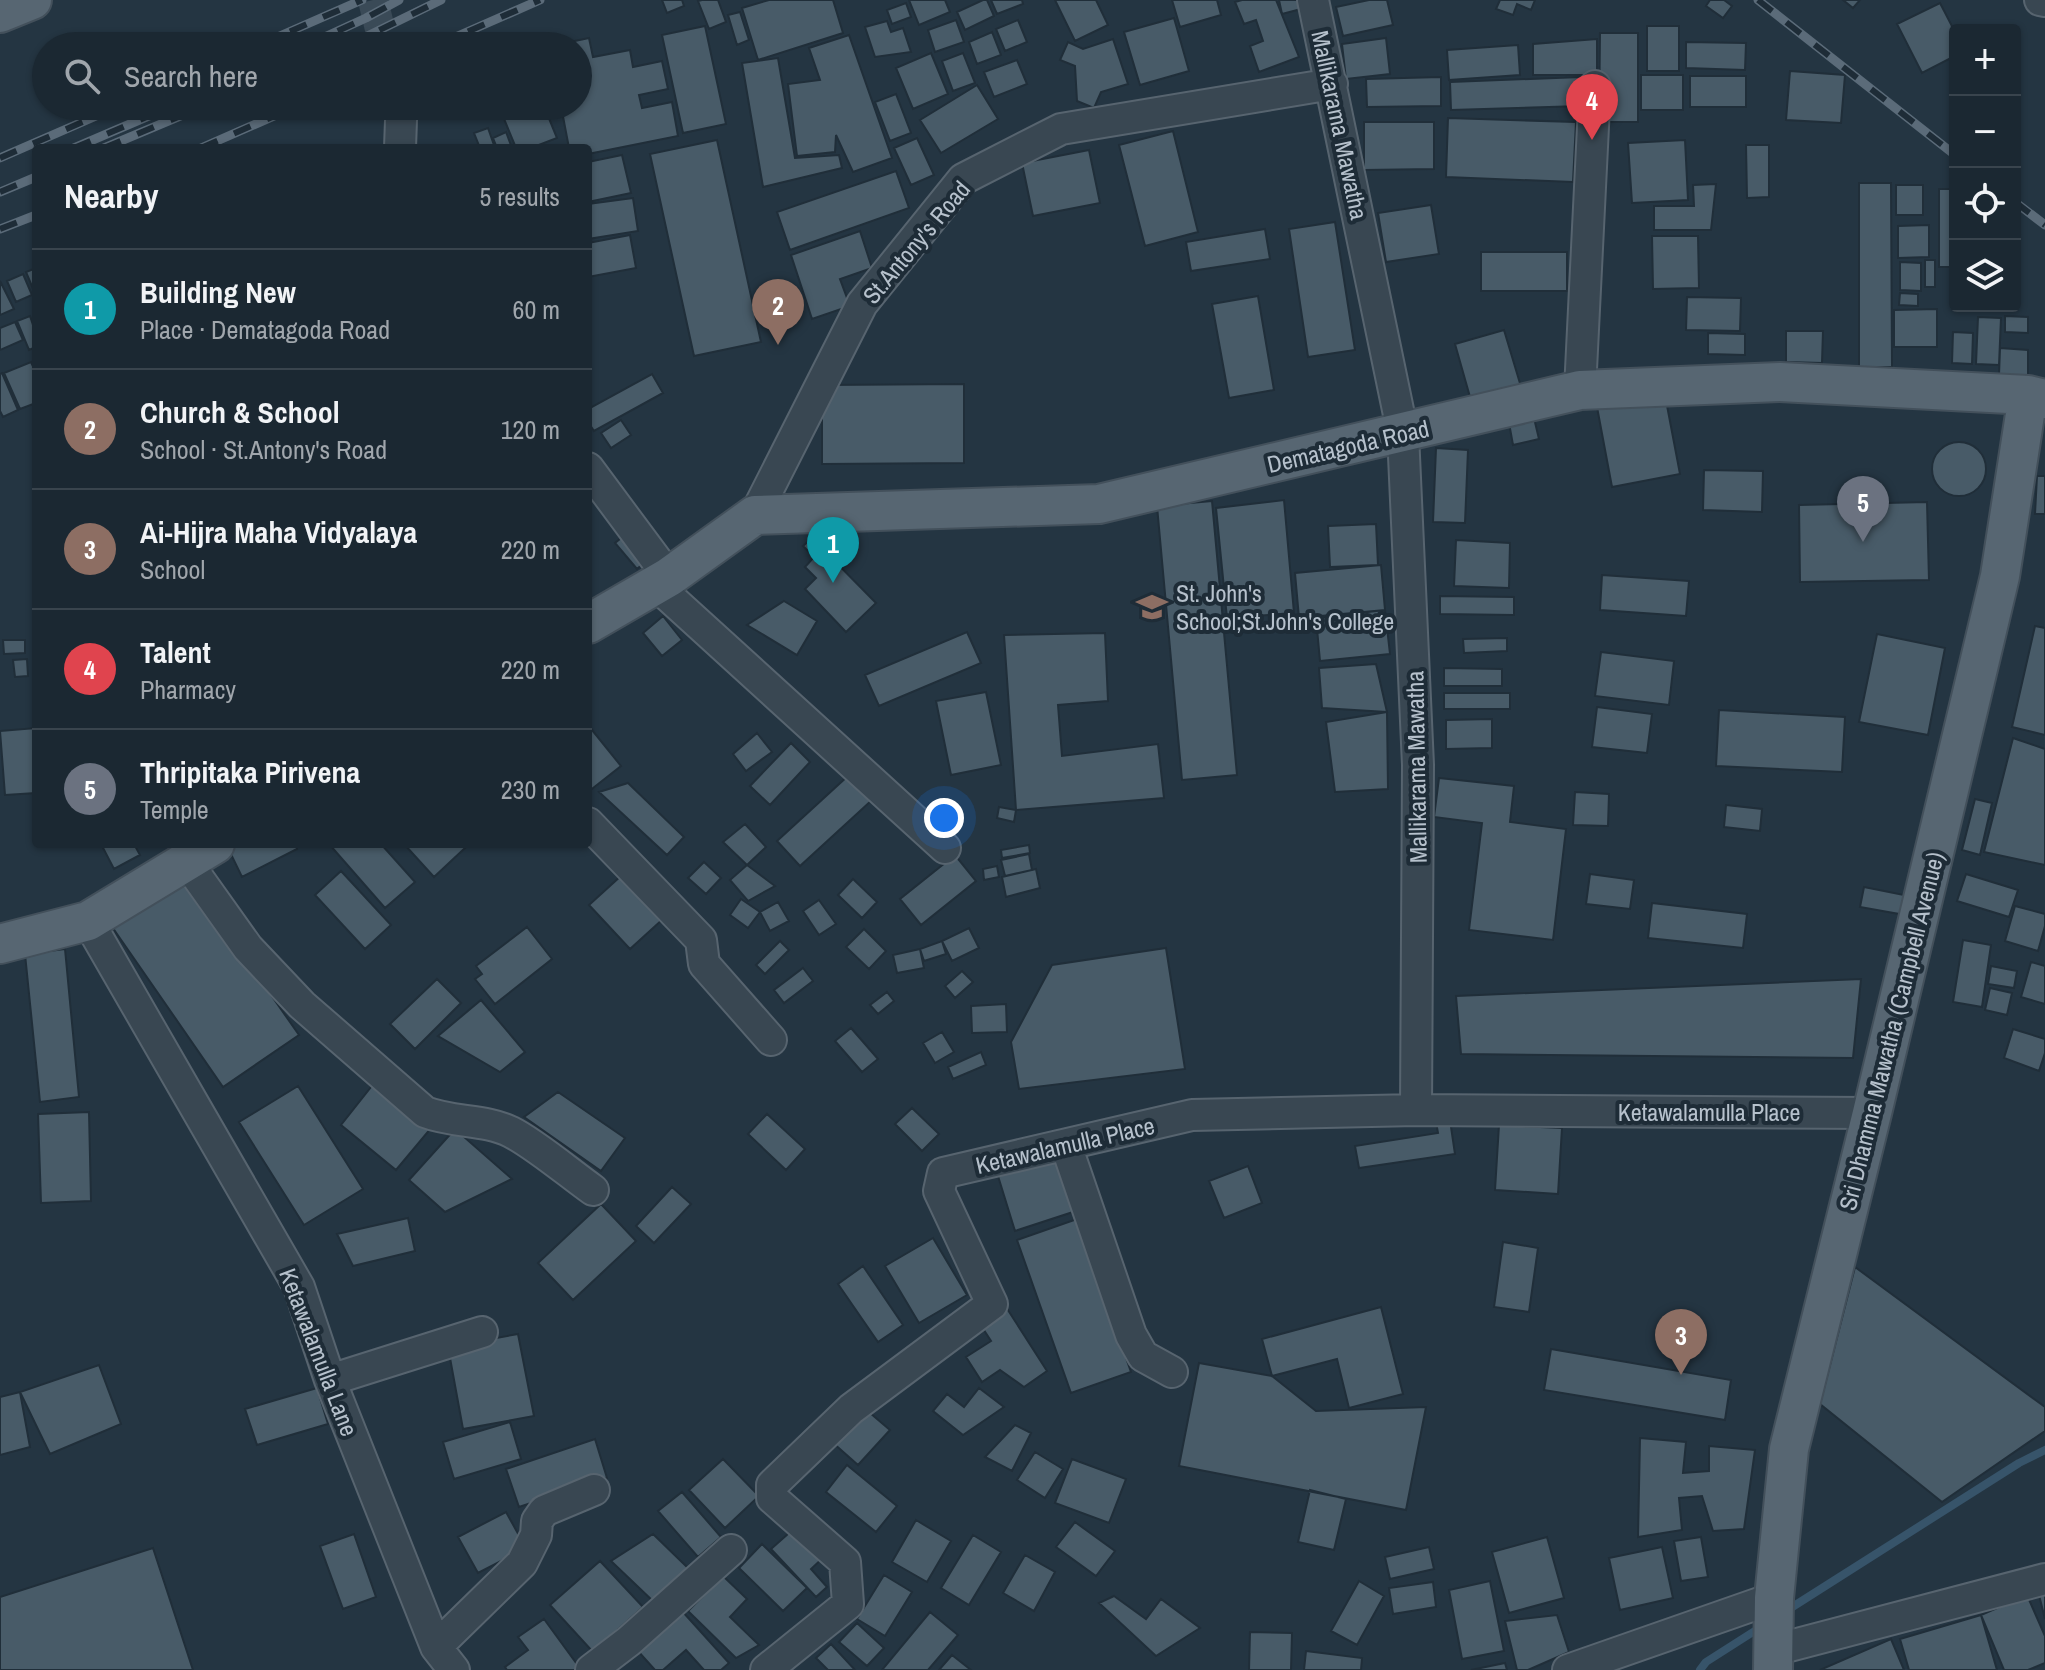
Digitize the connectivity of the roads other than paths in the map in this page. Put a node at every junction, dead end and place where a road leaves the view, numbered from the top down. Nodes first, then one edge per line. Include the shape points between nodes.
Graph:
1 (32, 0) edge
2 (1313, 0) edge
3 (0, 13) edge
4 (1332, 84) junction
5 (1595, 86) dead end
6 (1580, 390) junction
7 (2036, 397) edge
8 (1403, 434) junction
9 (592, 474) edge
10 (755, 515) junction
11 (662, 581) junction
12 (592, 622) edge
13 (592, 827) edge
14 (945, 848) dead end
15 (201, 853) edge
16 (88, 921) junction
17 (0, 944) edge
18 (771, 1040) dead end
19 (1416, 1110) junction
20 (1872, 1113) junction
21 (1066, 1145) junction
22 (593, 1190) dead end
23 (482, 1332) dead end
24 (1172, 1372) dead end
25 (330, 1380) junction
26 (594, 1490) dead end
27 (731, 1550) dead end
28 (2045, 1579) edge
29 (1774, 1630) edge
30 (445, 1658) edge
31 (591, 1670) edge
32 (766, 1670) edge
33 (1568, 1670) edge

1 - 3 main road
2 - 4 street, Mallikarama Mawatha
4 - 8 street, Mallikarama Mawatha
4 - 10 street, St.Antony's Road via 1061,129 963,179 862,304
5 - 6 street
6 - 7 main road, Dematagoda Road via 1780,382
6 - 8 main road, Dematagoda Road
7 - 20 main road, Sri Dhamma Mawatha (Campbell Avenue) via 2000,576
8 - 10 main road, Dematagoda Road via 1099,504
8 - 19 street, Mallikarama Mawatha via 1418,765
9 - 11 street
10 - 11 main road
11 - 12 main road
11 - 14 street
13 - 18 street via 701,940 704,964
15 - 16 main road
15 - 22 street via 248,948 302,1005 425,1112 511,1132
16 - 17 main road
16 - 25 street, Ketawalamulla Lane via 299,1287
19 - 20 street, Ketawalamulla Place
19 - 21 street, Ketawalamulla Place via 1192,1115
20 - 29 main road, Sri Dhamma Mawatha (Campbell Avenue) via 1789,1449
21 - 24 street via 1131,1335 1143,1356
21 - 32 street, Ketawalamulla Place via 943,1173 939,1191 992,1304 851,1409 772,1485 772,1498 845,1562 848,1604
23 - 25 street
25 - 30 street, Ketawalamulla Lane
26 - 30 street via 544,1511 522,1563
27 - 31 street
28 - 29 street
29 - 33 street

